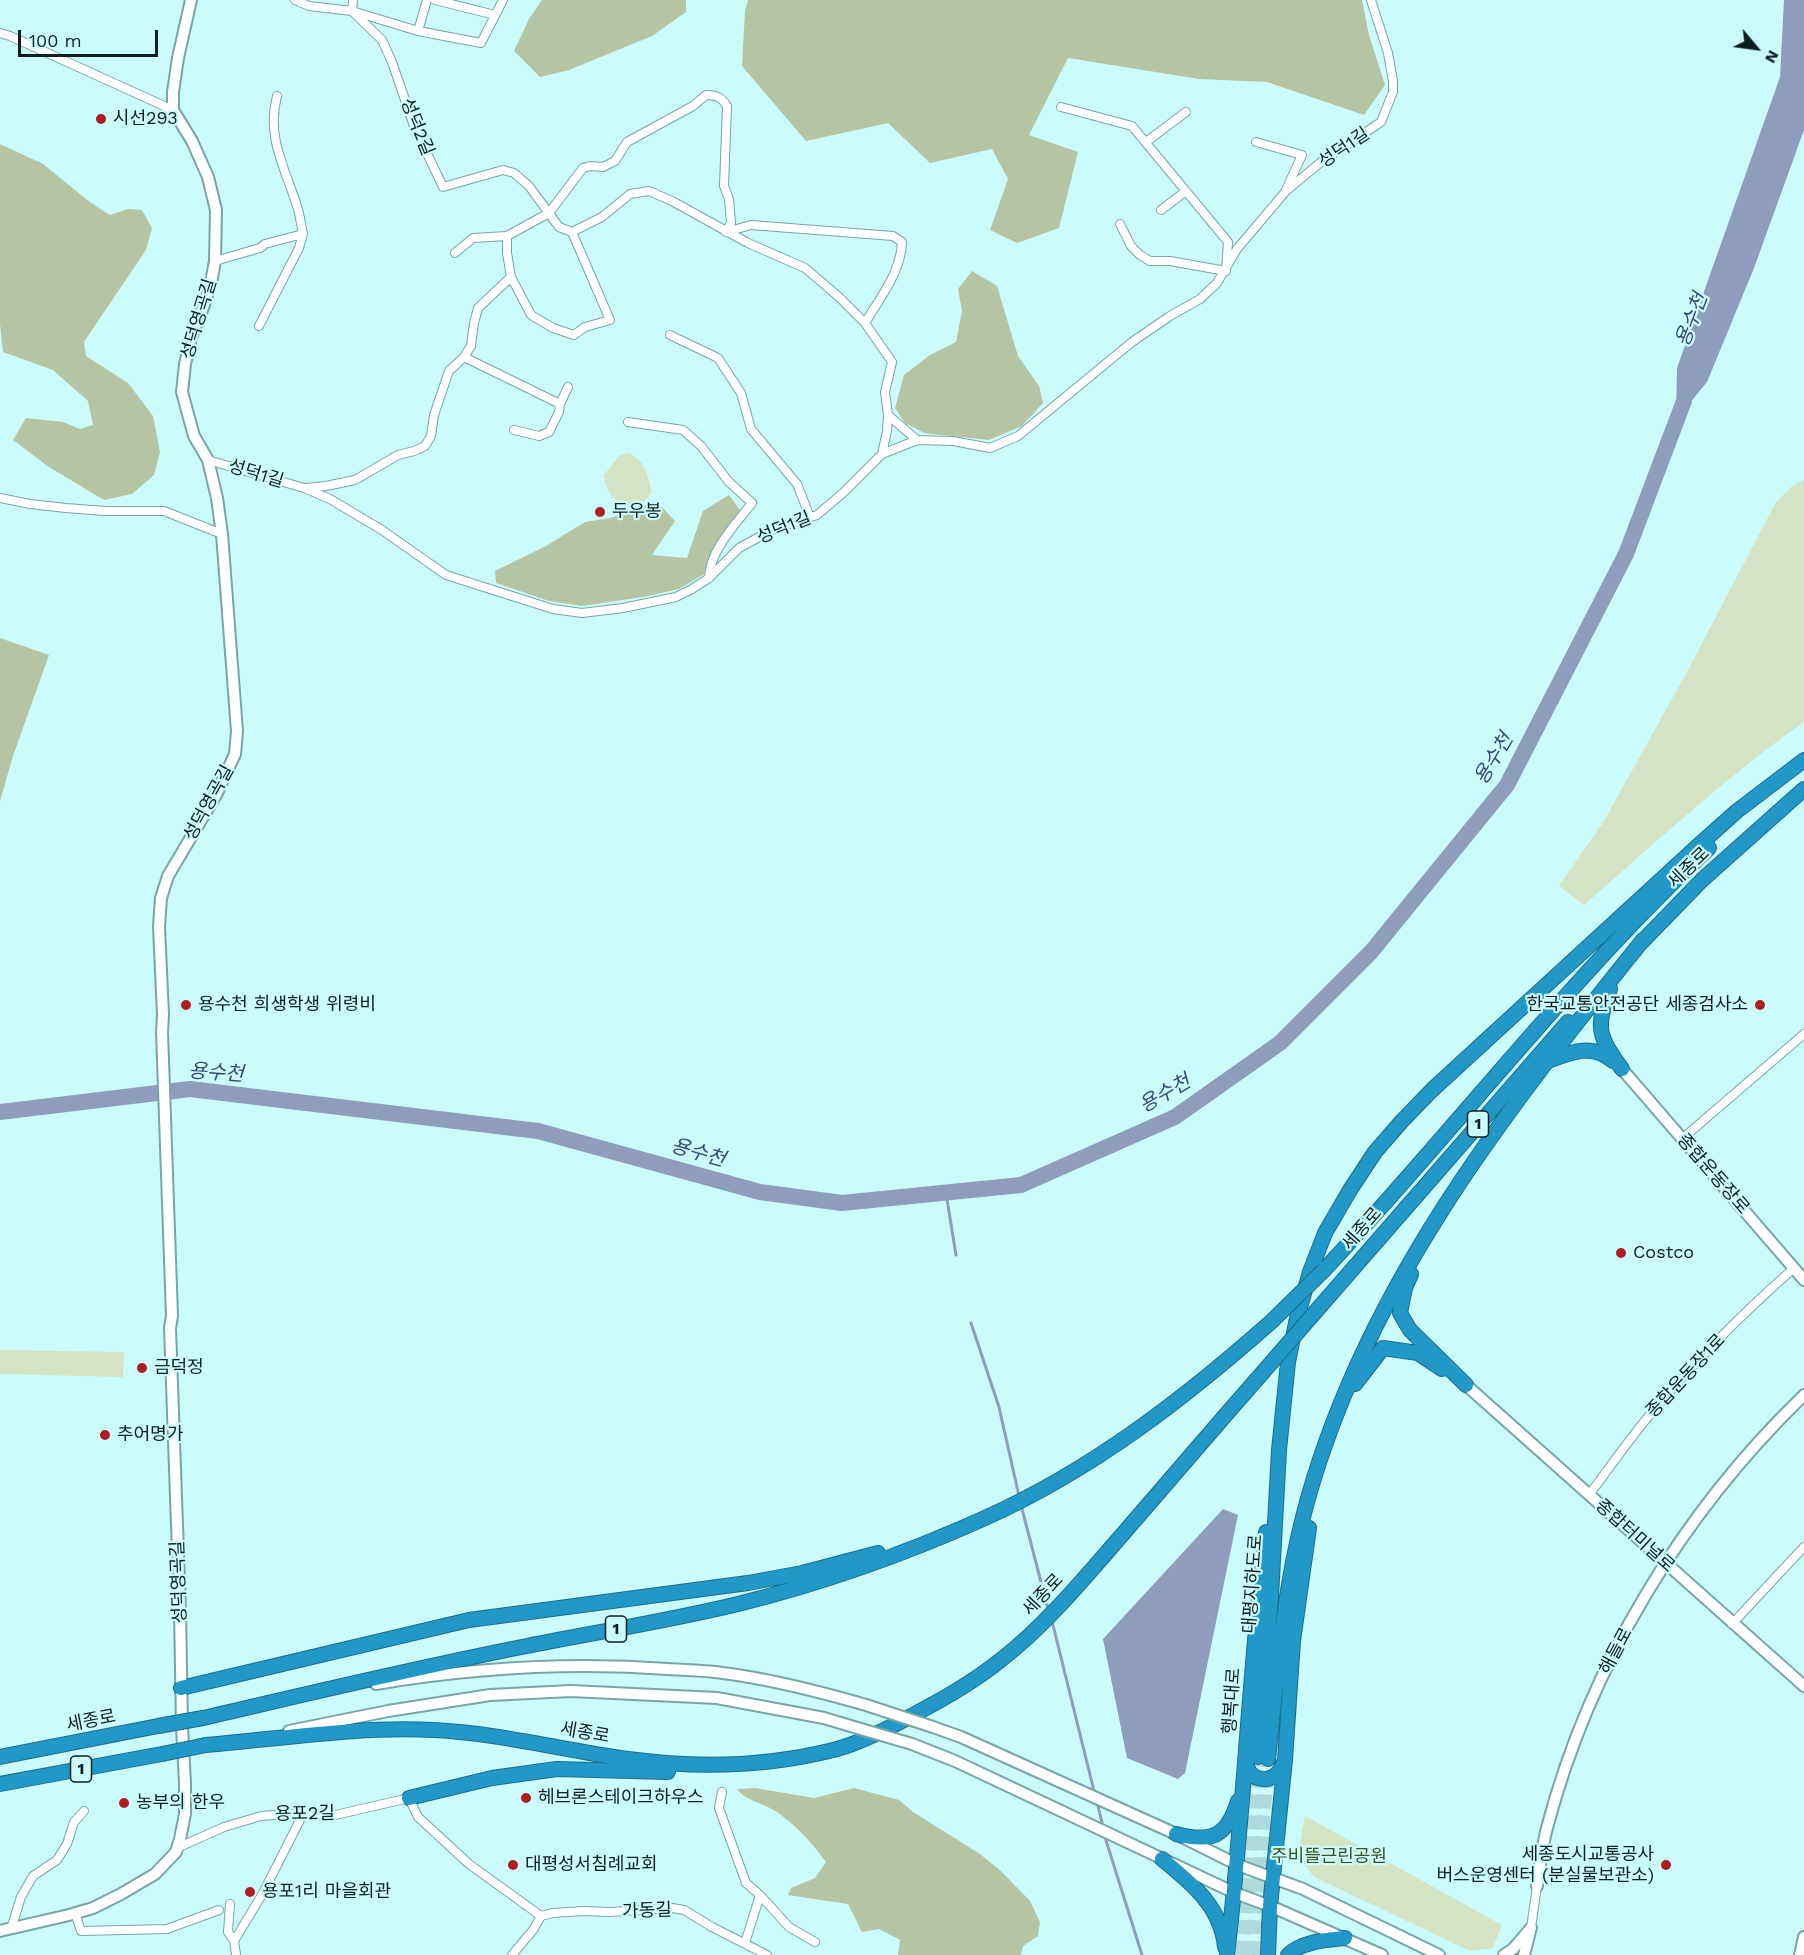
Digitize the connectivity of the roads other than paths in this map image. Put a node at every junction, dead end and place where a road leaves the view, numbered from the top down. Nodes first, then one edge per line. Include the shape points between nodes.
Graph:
1 (191, 0) edge
2 (295, 0) edge
3 (353, 0) edge
4 (427, 0) edge
5 (435, 0) edge
6 (503, 0) edge
7 (1371, 0) edge
8 (352, 11) junction
9 (495, 15) junction
10 (418, 31) junction
11 (0, 33) edge
12 (278, 96) dead end
13 (1061, 107) dead end
14 (173, 110) junction
15 (1186, 112) dead end
16 (1146, 142) junction
17 (1256, 142) dead end
18 (1186, 191) junction
19 (1286, 191) junction
20 (1161, 210) dead end
21 (549, 213) junction
22 (1120, 224) dead end
23 (572, 231) junction
24 (726, 232) junction
25 (303, 234) junction
26 (507, 236) junction
27 (455, 253) dead end
28 (215, 261) junction
29 (1226, 271) junction
30 (511, 278) junction
31 (865, 322) junction
32 (259, 326) dead end
33 (670, 335) dead end
34 (464, 357) junction
35 (568, 387) dead end
36 (560, 404) junction
37 (888, 415) junction
38 (628, 422) dead end
39 (514, 430) dead end
40 (917, 440) junction
41 (882, 454) junction
42 (208, 460) junction
43 (304, 488) junction
44 (0, 498) edge
45 (810, 517) junction
46 (222, 534) junction
47 (709, 578) junction
48 (1804, 761) edge
49 (1804, 789) edge
50 (1643, 940) junction
51 (1615, 975) junction
52 (1804, 1034) edge
53 (1548, 1061) junction
54 (1622, 1069) junction
55 (1683, 1138) junction
56 (1426, 1235) junction
57 (1794, 1268) junction
58 (1804, 1280) edge
59 (1466, 1385) junction
60 (1804, 1395) edge
61 (1338, 1408) junction
62 (1319, 1464) junction
63 (1589, 1495) junction
64 (955, 1531) junction
65 (1804, 1547) edge
66 (1665, 1562) junction
67 (1732, 1624) junction
68 (1804, 1686) edge
69 (182, 1688) junction
70 (270, 1702) junction
71 (233, 1743) junction
72 (0, 1757) edge
73 (1257, 1759) junction
74 (1285, 1760) junction
75 (742, 1765) junction
76 (1245, 1776) junction
77 (1, 1784) edge
78 (723, 1792) dead end
79 (409, 1798) junction
80 (84, 1811) dead end
81 (302, 1816) junction
82 (1176, 1834) junction
83 (177, 1848) junction
84 (1162, 1859) junction
85 (1238, 1865) junction
86 (1273, 1877) junction
87 (1537, 1886) joint
88 (1235, 1893) junction
89 (760, 1895) junction
90 (230, 1904) dead end
91 (1269, 1906) junction
92 (219, 1910) dead end
93 (75, 1913) junction
94 (541, 1916) junction
95 (1531, 1928) junction
96 (6, 1930) edge
97 (1804, 1937) edge
98 (1345, 1938) junction
99 (234, 1941) junction
100 (815, 1942) dead end
101 (745, 1943) junction
102 (236, 1955) edge
103 (512, 1955) edge
104 (767, 1955) edge
105 (1227, 1955) edge
106 (1268, 1955) edge
107 (1288, 1955) edge
108 (1382, 1955) edge
109 (1439, 1955) edge
110 (1504, 1955) edge
111 (1524, 1955) edge
112 (1800, 1955) edge

1 - 14 street via 178,58
2 - 8 street via 309,6
3 - 8 street
4 - 10 street
5 - 9 street
6 - 9 street
7 - 19 street, 성덕1길 via 1393,81 1388,108 1381,122
8 - 10 street
8 - 21 street, 성덕2길 via 382,40 414,126 443,187 503,170 514,173 529,186
9 - 10 street via 481,43
11 - 14 street
12 - 25 street via 273,127 276,147
13 - 16 street via 1132,126
14 - 28 street, 성덕영곡길 via 208,177 216,210
15 - 16 street
16 - 18 street
17 - 19 street via 1302,155
18 - 20 street
18 - 29 street via 1228,242
19 - 29 street, 성덕1길 via 1238,249
21 - 23 street, 성덕2길 via 559,227
21 - 24 street via 582,168 603,167 615,160 627,142 706,95 714,95 727,106 724,186 731,223
21 - 26 street
22 - 29 street via 1131,246 1150,261
23 - 24 street via 602,217 630,194 649,191
23 - 30 street via 610,320 585,327 574,336 553,328 531,315
24 - 31 street via 806,268
24 - 31 street via 751,225 893,236 902,242 897,268
25 - 28 street
25 - 32 street
26 - 27 street via 473,238
26 - 30 street
28 - 42 street, 성덕영곡길 via 208,294 191,338 182,392 194,436
29 - 40 street, 성덕1길 via 1200,298 1132,342 1018,436 990,448
30 - 34 street via 478,308 471,346
31 - 37 street via 892,362 885,392
33 - 45 street via 717,358 741,393 751,429 798,484
34 - 36 street
34 - 43 street, 성덕1길 via 449,371 425,446 398,455 355,480
35 - 36 street
36 - 39 street via 549,432 539,436
37 - 40 street
37 - 41 street
38 - 47 street via 683,430 752,503 719,548 710,565
40 - 41 street, 성덕1길
41 - 45 street, 성덕1길 via 843,493
42 - 43 street, 성덕1길
42 - 46 street, 성덕영곡길
43 - 47 street, 성덕1길 via 382,530 446,575 553,609 582,613 653,602 676,597
44 - 46 street via 66,508 164,511
45 - 47 street, 성덕1길 via 772,530 740,548
46 - 69 street, 성덕영곡길 via 237,730 235,754 216,795 168,876 161,898 159,927
48 - 64 highway, 세종로 / 1, bridge via 1686,869 1629,928 1369,1222 1272,1321 1140,1430 1047,1486
48 - 73 highway, 대평지하도로 via 1737,811 1432,1090 1375,1152 1325,1233 1310,1272 1290,1351
49 - 50 highway, 세종로 / 1 via 1702,880
50 - 51 highway
50 - 75 highway, 세종로 / 1, bridge via 1022,1643 952,1694 858,1742 831,1751
51 - 53 highway
51 - 54 highway via 1604,1004 1600,1032
52 - 55 street
53 - 54 highway via 1584,1049 1608,1056
53 - 56 highway via 1496,1129
54 - 55 street, 종합운동장로
55 - 57 street, 종합운동장로
56 - 59 highway via 1405,1288 1400,1313 1410,1330
56 - 61 highway via 1388,1300
57 - 58 street, 종합운동장로
57 - 63 street, 종합운동장1로 via 1704,1355 1653,1411
59 - 61 highway via 1418,1353 1383,1348
59 - 63 street, 종합터미널로
60 - 66 street, 해들로 via 1738,1465
61 - 62 highway
62 - 73 highway, 대평지하도로 via 1287,1590
62 - 74 highway via 1293,1641
63 - 66 street, 종합터미널로
64 - 69 highway via 802,1573 469,1620
64 - 70 highway, 세종로 / 1 via 886,1560 737,1604
65 - 67 street
66 - 67 street, 종합터미널로
66 - 87 street, 해들로 via 1602,1675 1584,1717 1547,1829
67 - 68 street, 종합터미널로
69 - 83 street, 성덕영곡길 via 185,1815
70 - 72 highway, 세종로 / 1, bridge
70 - 82 street, bridge via 386,1682 487,1671 574,1666 723,1673 830,1695 933,1727
71 - 75 highway, 세종로 / 1 via 355,1732 435,1730 526,1740 660,1763
71 - 77 highway, 세종로 / 1, bridge
71 - 84 street, bridge via 490,1695 572,1691 717,1698 824,1718 912,1744
73 - 74 highway via 1246,1769 1264,1780 1276,1776
73 - 76 highway, 행복대로
74 - 86 highway
75 - 79 highway via 688,1772 557,1769 492,1778
76 - 82 highway via 1235,1811 1217,1836 1194,1839
76 - 85 highway, 행복대로
78 - 89 street via 720,1808 746,1883
79 - 81 street, 용포2길 via 331,1816
79 - 94 street via 417,1817 469,1864
80 - 96 street via 74,1822 57,1860 33,1876
81 - 83 street, 용포2길 via 261,1816
81 - 99 street
82 - 85 street
83 - 93 street, 용포2길 via 155,1874 93,1908
84 - 88 street
84 - 105 highway via 1209,1902
85 - 86 street
85 - 88 highway, 행복대로
86 - 91 highway
86 - 109 street
87 - 95 street, 해들로
88 - 91 street
88 - 105 highway, 행복대로
89 - 100 street via 789,1927
89 - 101 street
90 - 99 street via 228,1932
91 - 98 street
91 - 106 highway
92 - 93 street via 167,1929 81,1931
93 - 96 street, 용포2길
94 - 101 street, 가동길 via 672,1908 684,1910
94 - 103 street
95 - 110 street
95 - 111 street, 해들로
97 - 112 street
98 - 107 highway via 1301,1946
98 - 108 street
99 - 102 street
101 - 104 street, 가동길

